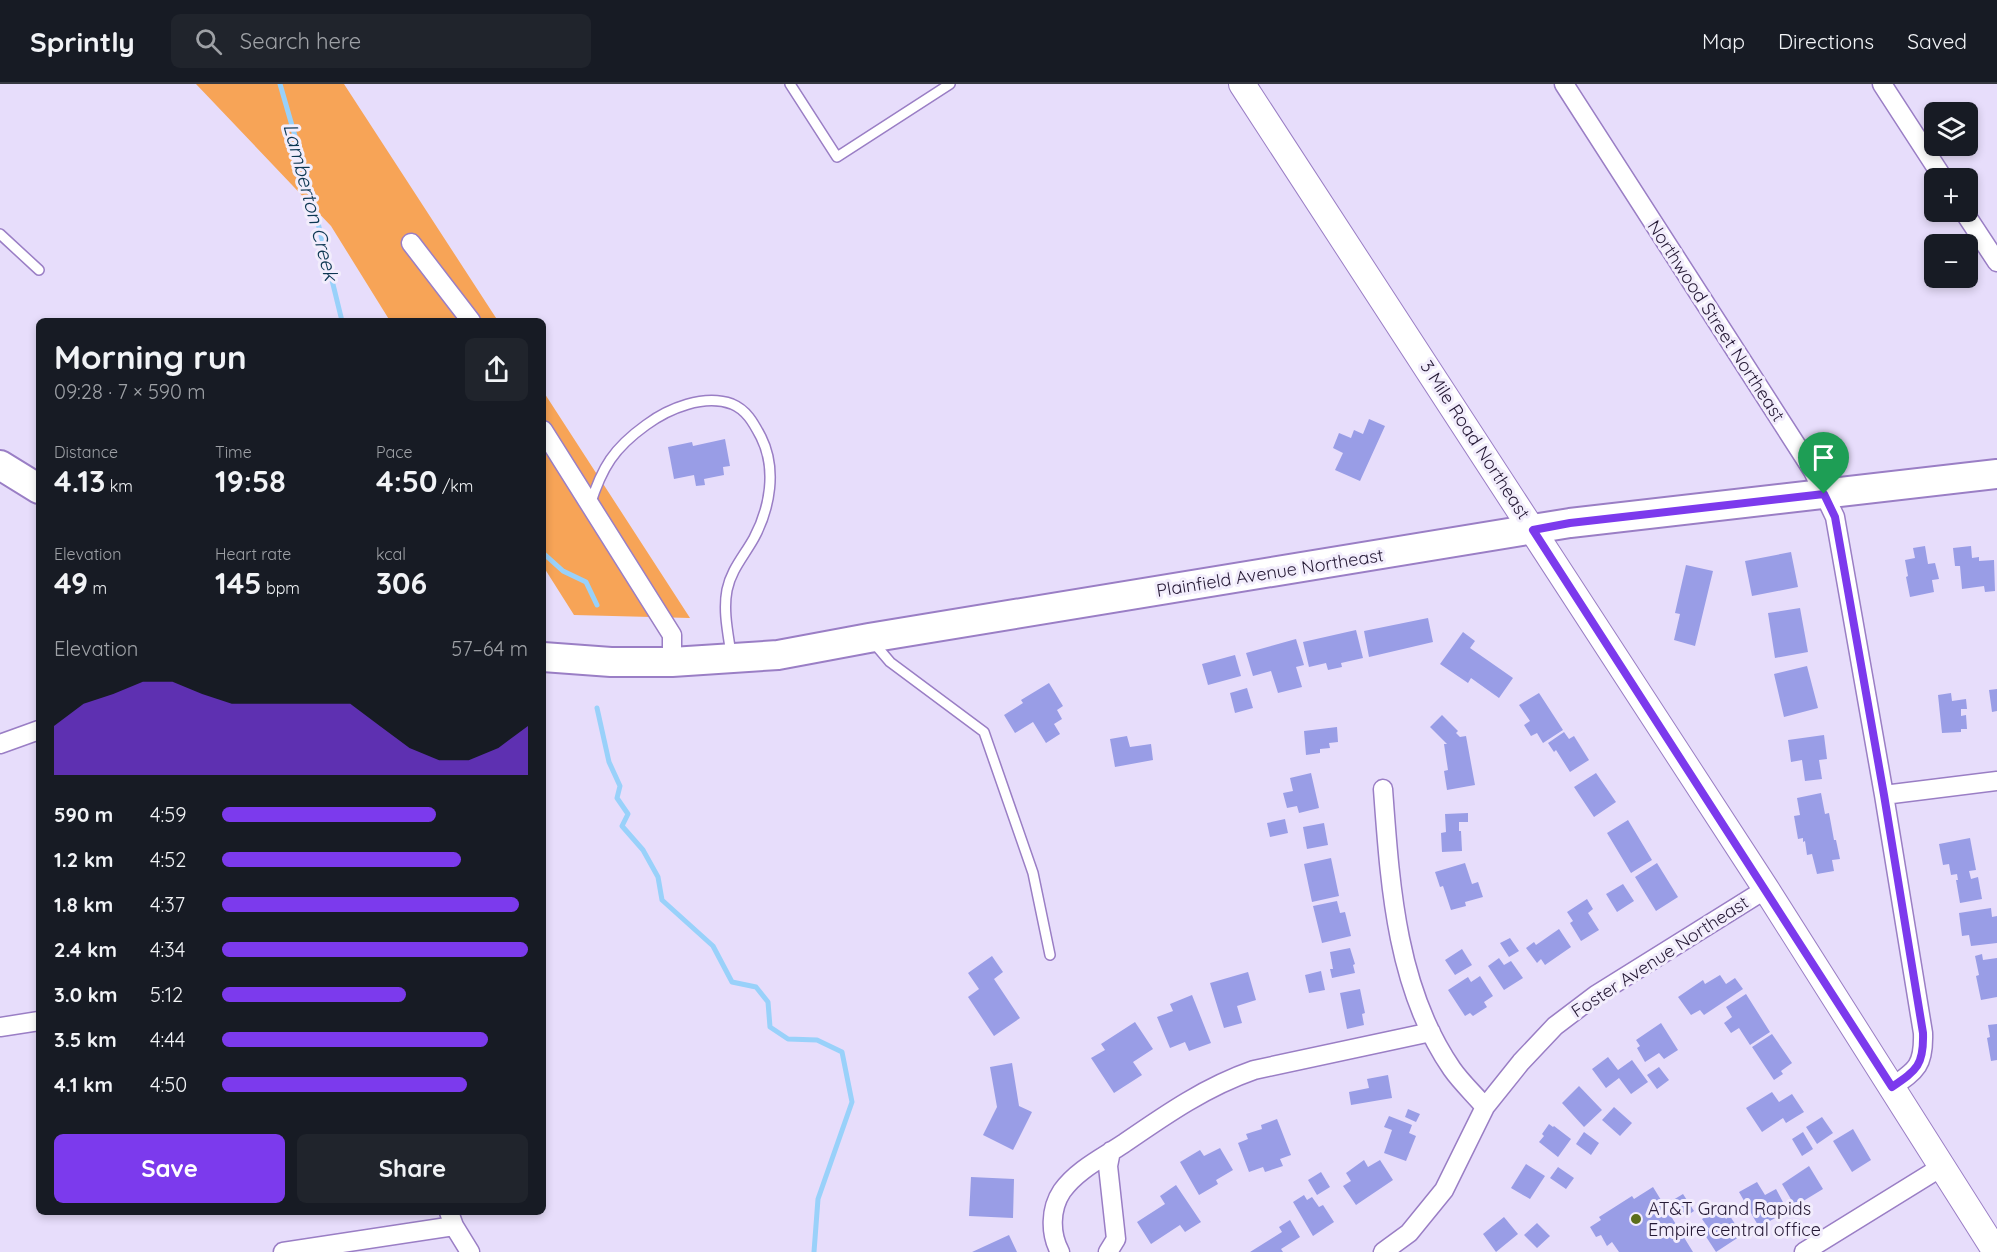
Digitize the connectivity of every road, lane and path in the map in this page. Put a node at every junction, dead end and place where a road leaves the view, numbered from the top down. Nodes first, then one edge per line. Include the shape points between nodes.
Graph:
1 (790, 84) edge
2 (950, 84) edge
3 (1242, 84) edge
4 (1564, 84) edge
5 (1882, 84) edge
6 (1937, 168) edge
7 (1971, 222) edge
8 (0, 234) edge
9 (411, 243) dead end
10 (1997, 262) edge
11 (39, 270) dead end
12 (469, 318) edge
13 (546, 435) edge
14 (0, 465) edge
15 (1997, 474) edge
16 (36, 487) edge
17 (1824, 494) junction
18 (590, 505) junction
19 (1533, 530) junction
20 (869, 638) junction
21 (546, 657) edge
22 (731, 658) junction
23 (672, 662) junction
24 (36, 731) edge
25 (0, 744) edge
26 (1997, 781) edge
27 (1383, 789) dead end
28 (1884, 795) junction
29 (1766, 889) junction
30 (1050, 955) dead end
31 (36, 1021) edge
32 (0, 1027) edge
33 (1431, 1032) junction
34 (1892, 1087) junction
35 (1485, 1107) junction
36 (1111, 1151) junction
37 (1942, 1166) junction
38 (452, 1219) edge
39 (283, 1252) edge
40 (470, 1252) edge
41 (1060, 1252) edge
42 (1108, 1252) edge
43 (1383, 1252) edge
44 (1804, 1252) edge
45 (1996, 1252) edge

1 - 2 lane via 837,157
3 - 19 main road, 3 Mile Road Northeast
4 - 17 street, Northwood Street Northeast via 1813,471
5 - 6 street
7 - 10 street
8 - 11 lane
9 - 12 street
13 - 18 street
14 - 16 main road
15 - 17 main road, Plainfield Avenue Northeast
17 - 19 main road, Plainfield Avenue Northeast
17 - 28 street, Northwood Street Northeast via 1835,517
18 - 22 lane via 618,448 653,420 676,408 710,400 734,405 749,417 766,447 770,486 763,519 733,571 726,594
18 - 23 street via 672,635
19 - 20 main road, Plainfield Avenue Northeast
19 - 29 main road, 3 Mile Road Northeast
20 - 22 main road, Plainfield Avenue Northeast via 778,656
20 - 30 lane via 890,662 984,732 1033,873
21 - 23 main road, Plainfield Avenue Northeast
22 - 23 main road, Plainfield Avenue Northeast
24 - 25 street
26 - 28 street
27 - 33 street via 1391,888 1408,977
28 - 34 street, Northwood Street Northeast via 1923,1042 1919,1065
29 - 34 main road, 3 Mile Road Northeast
29 - 35 street, Foster Avenue Northeast via 1596,995 1555,1026
31 - 32 street
33 - 35 street via 1452,1069
33 - 36 street via 1227,1079
34 - 37 main road, 3 Mile Road Northeast
35 - 43 street, Foster Avenue Northeast via 1444,1190 1409,1233
36 - 41 street via 1079,1172 1061,1192 1054,1208 1053,1226
36 - 42 street via 1108,1166 1116,1239
37 - 44 street
37 - 45 main road, 3 Mile Road Northeast
38 - 39 street
38 - 40 street

